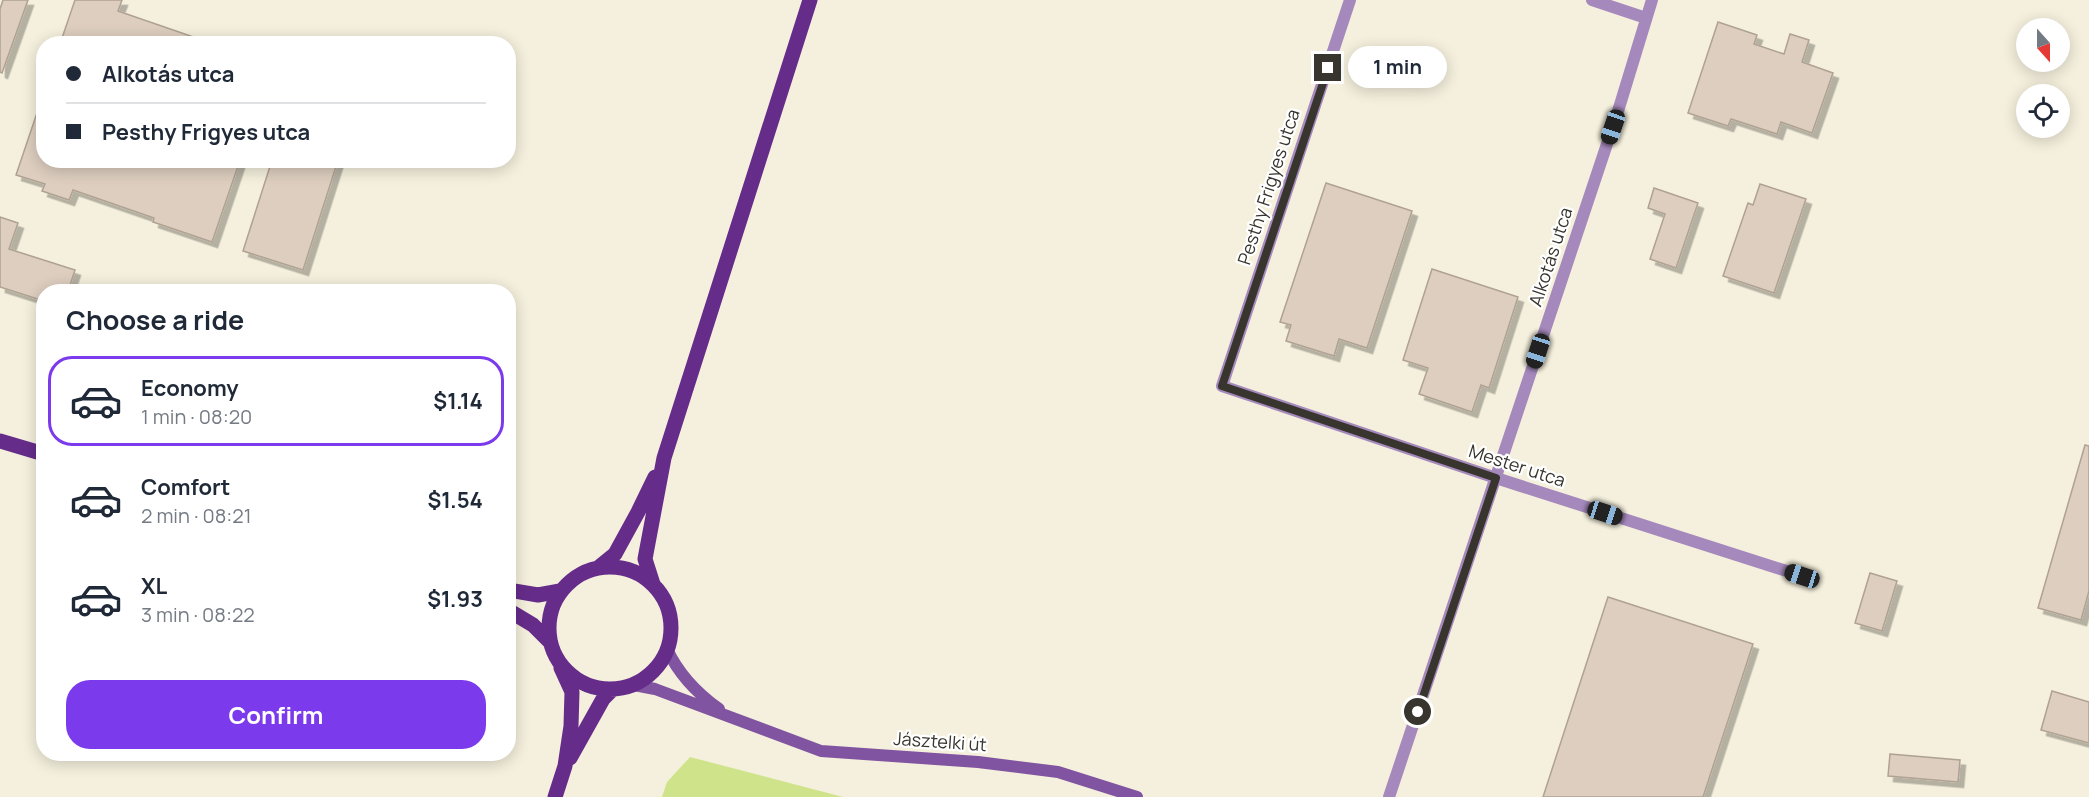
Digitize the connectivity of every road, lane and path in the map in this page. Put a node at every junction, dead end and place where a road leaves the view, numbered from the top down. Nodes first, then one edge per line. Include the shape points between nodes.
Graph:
1 (810, 0) edge
2 (1350, 0) edge
3 (1592, 0) edge
4 (1652, 0) edge
5 (1646, 18) junction
6 (1222, 386) joint
7 (0, 441) edge
8 (36, 452) edge
9 (664, 458) junction
10 (1496, 478) junction
11 (599, 567) junction
12 (1802, 576) dead end
13 (653, 584) junction
14 (516, 591) edge
15 (560, 591) junction
16 (516, 615) edge
17 (550, 642) junction
18 (668, 650) junction
19 (557, 660) junction
20 (634, 685) junction
21 (612, 690) junction
22 (741, 722) junction
23 (565, 766) junction
24 (555, 797) edge
25 (1137, 797) edge
26 (1389, 797) edge

1 - 9 main road
2 - 6 street, Pesthy Frigyes utca
3 - 5 street
4 - 5 street, Alkotás utca
5 - 10 street, Alkotás utca
6 - 10 street, Mester utca
7 - 8 main road
9 - 11 main road via 615,554
9 - 13 main road via 645,559
10 - 12 street, Mester utca
10 - 26 street, Alkotás utca
11 - 13 main road via 618,567
11 - 15 main road via 584,572
13 - 18 main road via 670,613
14 - 15 main road via 538,595
15 - 17 main road via 548,624
16 - 17 main road
17 - 19 main road
18 - 20 main road via 648,676
18 - 22 street, Jásztelki út via 674,664 704,698
19 - 21 main road via 580,682
19 - 23 main road via 572,692
20 - 21 main road
20 - 22 street, Jásztelki út via 655,689
21 - 23 main road
22 - 25 street, Jásztelki út via 821,751 1058,772
23 - 24 main road

